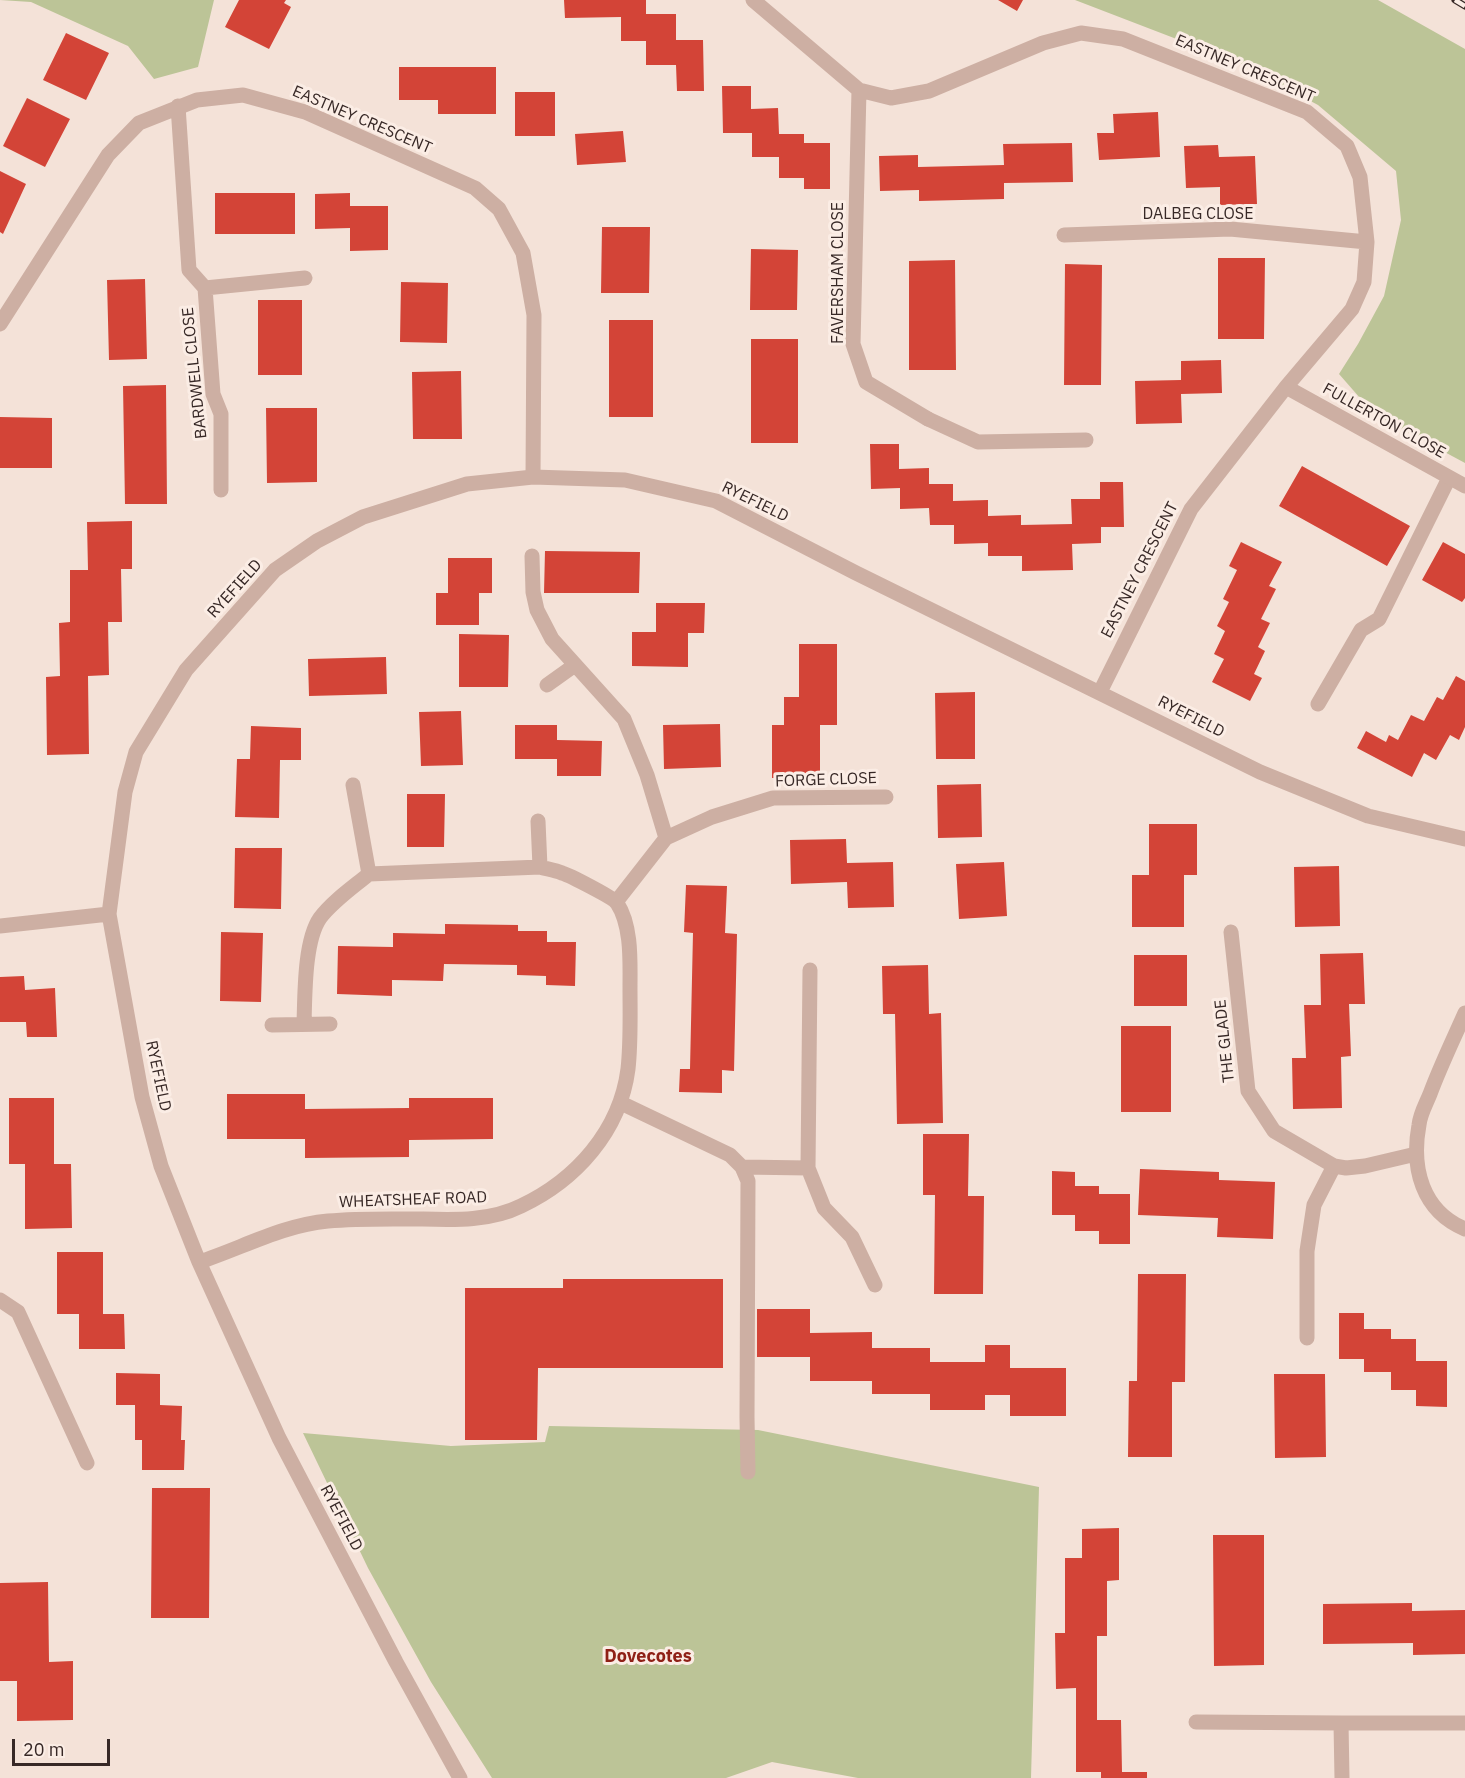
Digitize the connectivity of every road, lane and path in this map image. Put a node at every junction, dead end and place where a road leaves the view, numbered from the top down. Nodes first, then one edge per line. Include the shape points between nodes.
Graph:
1 (753, 0) edge
2 (859, 90) junction
3 (178, 106) junction
4 (1064, 235) dead end
5 (1367, 242) junction
6 (305, 278) dead end
7 (205, 288) junction
8 (0, 324) edge
9 (1286, 387) junction
10 (1086, 440) dead end
11 (533, 477) junction
12 (1449, 478) junction
13 (1465, 486) edge
14 (221, 490) dead end
15 (532, 556) dead end
16 (575, 665) junction
17 (548, 685) dead end
18 (1100, 692) junction
19 (1318, 704) dead end
20 (353, 785) dead end
21 (886, 797) dead end
22 (538, 821) dead end
23 (666, 838) junction
24 (1465, 839) edge
25 (540, 867) junction
26 (369, 874) junction
27 (616, 902) junction
28 (109, 914) junction
29 (0, 926) edge
30 (1231, 932) dead end
31 (810, 970) dead end
32 (1465, 1013) edge
33 (304, 1024) junction
34 (330, 1024) dead end
35 (272, 1025) dead end
36 (621, 1103) junction
37 (1416, 1154) junction
38 (1334, 1166) junction
39 (742, 1167) junction
40 (808, 1168) junction
41 (1465, 1229) edge
42 (199, 1263) junction
43 (875, 1285) dead end
44 (0, 1300) edge
45 (1307, 1338) dead end
46 (87, 1463) dead end
47 (748, 1472) dead end
48 (1196, 1722) dead end
49 (1341, 1723) junction
50 (1465, 1723) edge
51 (460, 1778) edge
52 (1342, 1778) edge

1 - 2 street, EASTNEY CRESCENT
2 - 5 street, EASTNEY CRESCENT via 891,98 930,91 1043,44 1081,33 1123,39 1307,112 1347,146 1360,177
2 - 10 street, FAVERSHAM CLOSE via 853,344 866,382 928,419 978,442
3 - 7 street, BARDWELL CLOSE via 189,270
3 - 8 street, EASTNEY CRESCENT via 139,123 108,154
3 - 11 street, EASTNEY CRESCENT via 197,100 243,96 304,112 475,188 499,209 523,253 534,315
4 - 5 street, DALBEG CLOSE via 1230,229
5 - 9 street, EASTNEY CRESCENT via 1364,282 1352,309
6 - 7 street, BARDWELL CLOSE
7 - 14 street, BARDWELL CLOSE via 213,394 222,414
9 - 12 street, FULLERTON CLOSE
9 - 18 street, EASTNEY CRESCENT via 1191,509
11 - 18 street, RYEFIELD via 625,480 716,501
11 - 28 street, RYEFIELD via 467,484 363,517 274,570 186,670 136,752 125,792
12 - 13 street, FULLERTON CLOSE
12 - 19 street via 1379,619 1361,630
15 - 16 street via 537,610 552,639
16 - 17 street
16 - 23 street via 624,719 647,775
18 - 24 street, RYEFIELD via 1260,772 1368,816
20 - 26 street
21 - 23 street, FORGE CLOSE via 773,798 712,817
22 - 25 street
23 - 27 street, FORGE CLOSE
25 - 26 street
25 - 27 street via 564,873
26 - 33 street via 319,920 309,947
27 - 36 street, WHEATSHEAF ROAD via 631,953 628,1069
28 - 29 street
28 - 42 street, RYEFIELD via 142,1097 160,1166
30 - 38 street, THE GLADE via 1248,1091 1274,1131
31 - 40 street
32 - 37 street via 1419,1122
33 - 34 street
33 - 35 street
36 - 39 street via 730,1155
36 - 42 street, WHEATSHEAF ROAD via 602,1140 583,1163 554,1188 521,1207 462,1220 325,1221 277,1232
37 - 38 street via 1365,1166
37 - 41 street via 1421,1184 1433,1206
38 - 45 street via 1314,1205 1307,1251
39 - 40 street
39 - 47 street via 748,1181
40 - 43 street via 824,1208 852,1236
42 - 51 street, RYEFIELD via 279,1438
44 - 46 street via 18,1312
48 - 49 street
49 - 50 street
49 - 52 street

